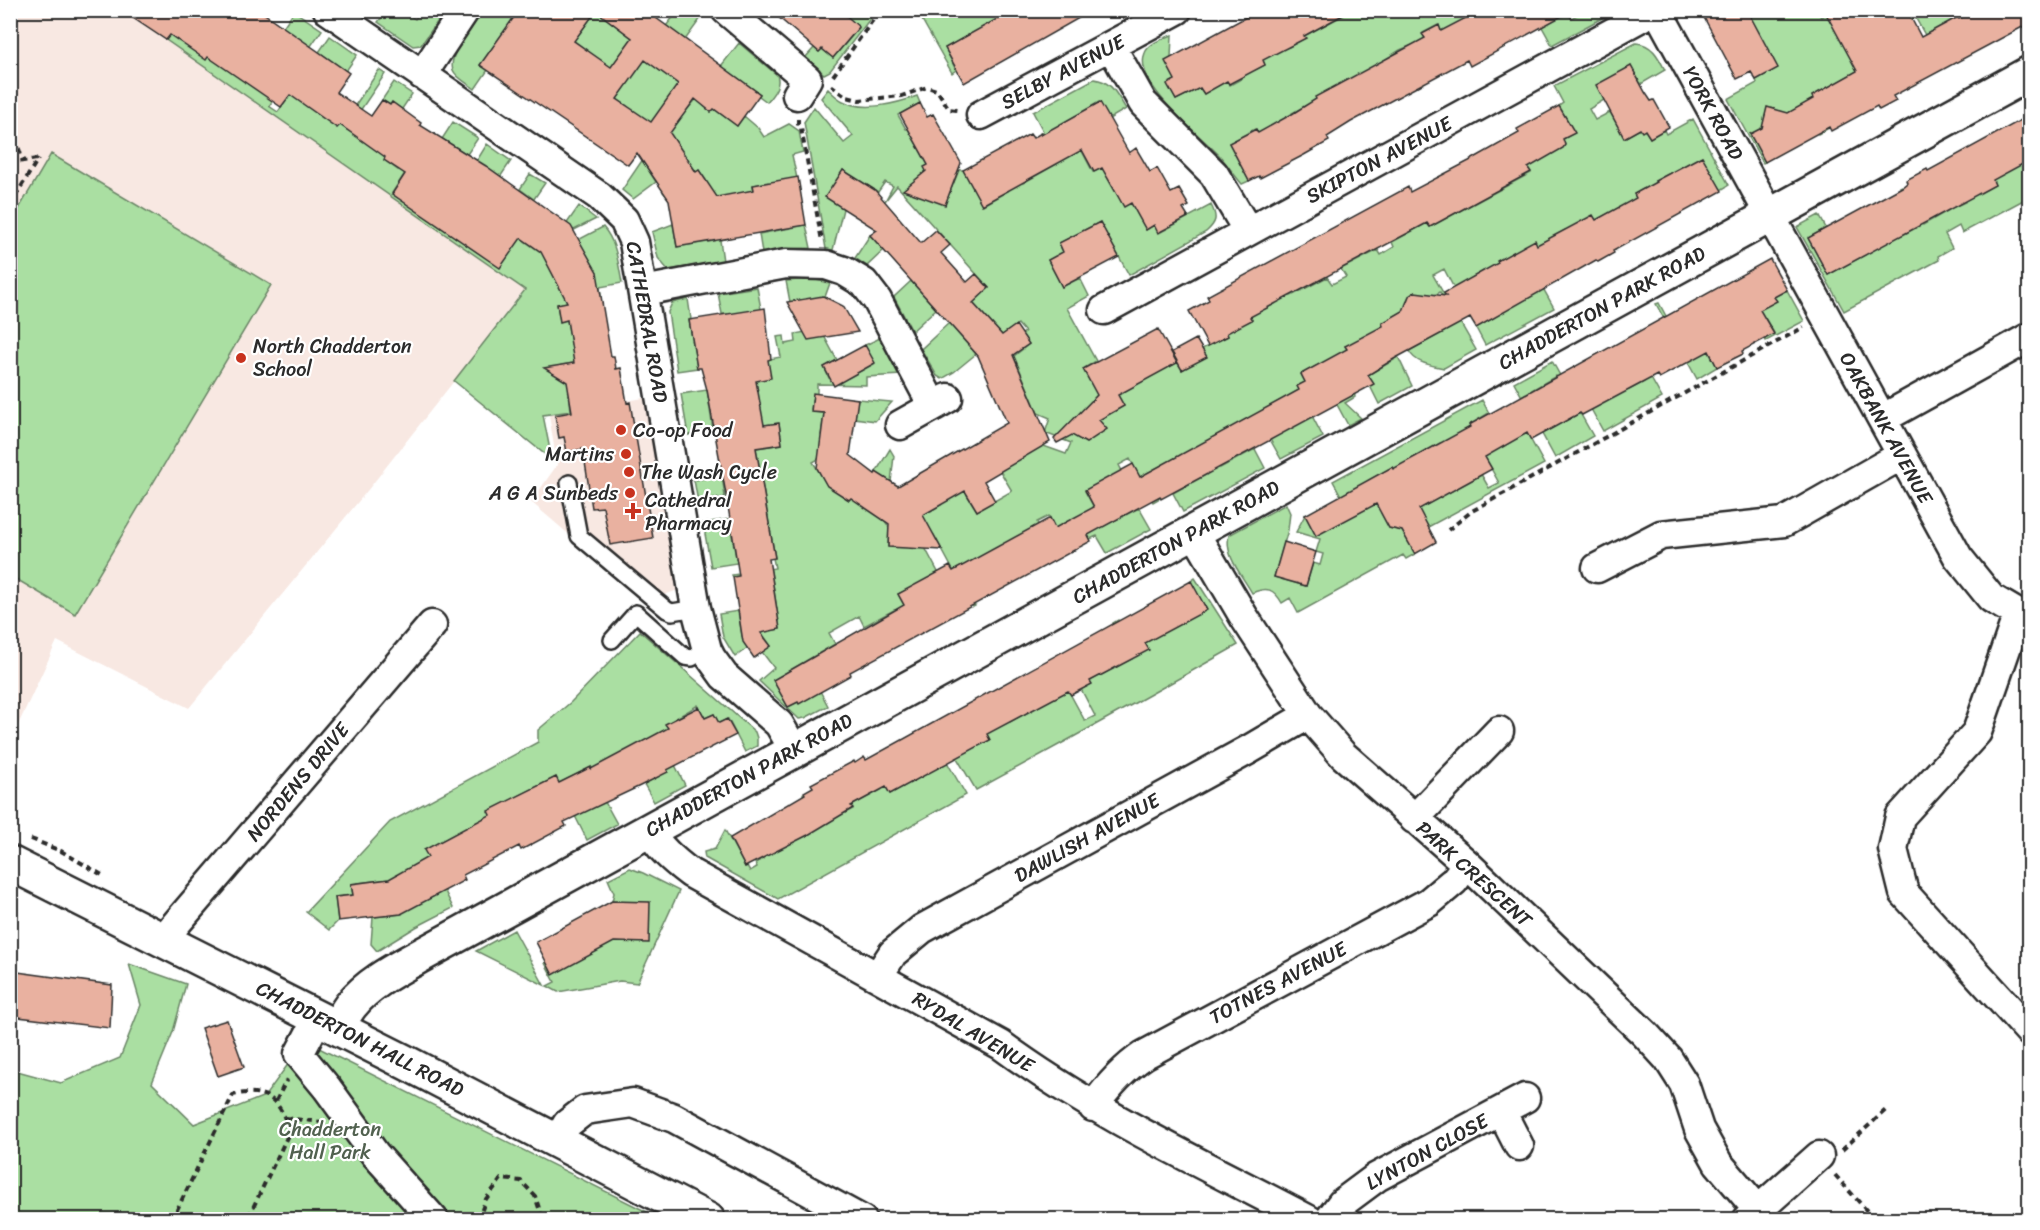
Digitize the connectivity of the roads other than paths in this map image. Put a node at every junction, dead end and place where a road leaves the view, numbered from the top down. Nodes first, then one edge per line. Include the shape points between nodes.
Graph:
1 (328, 10) edge
2 (465, 10) edge
3 (726, 10) edge
4 (1656, 10) edge
5 (1166, 13) edge
6 (1111, 46) junction
7 (2030, 73) edge
8 (422, 75) junction
9 (797, 95) dead end
10 (981, 115) dead end
11 (1770, 215) junction
12 (1248, 231) junction
13 (643, 291) junction
14 (1104, 310) dead end
15 (2030, 336) edge
16 (1882, 419) junction
17 (900, 425) dead end
18 (1902, 455) junction
19 (569, 483) dead end
20 (1194, 532) junction
21 (1597, 568) dead end
22 (696, 608) junction
23 (2024, 616) edge
24 (432, 625) dead end
25 (612, 640) dead end
26 (707, 650) junction
27 (1308, 715) junction
28 (1499, 731) dead end
29 (794, 750) junction
30 (1414, 819) junction
31 (649, 830) junction
32 (10, 863) edge
33 (1467, 864) junction
34 (164, 939) junction
35 (878, 976) junction
36 (328, 1023) junction
37 (2030, 1032) edge
38 (1093, 1107) junction
39 (558, 1140) junction
40 (1519, 1146) dead end
41 (1828, 1155) road end
42 (1752, 1215) edge
43 (434, 1220) edge
44 (708, 1220) edge
45 (862, 1220) edge
46 (1309, 1220) edge
47 (1329, 1220) edge

1 - 8 street, CATHEDRAL ROAD
2 - 8 street
3 - 9 street via 807,79
4 - 11 street, YORK ROAD
4 - 12 street, SKIPTON AVENUE
5 - 6 street, SELBY AVENUE
6 - 10 street, SELBY AVENUE
6 - 12 street via 1143,103 1214,174
7 - 11 street, CHADDERTON PARK ROAD
8 - 13 street, CATHEDRAL ROAD via 615,208 630,231
11 - 16 street, OAKBANK AVENUE
11 - 20 street, CHADDERTON PARK ROAD
12 - 14 street, SKIPTON AVENUE
13 - 17 street via 786,264 826,265 844,271 864,283 878,300 942,402
13 - 22 street, CATHEDRAL ROAD
15 - 16 street
16 - 18 street, OAKBANK AVENUE
18 - 21 street via 1784,522 1661,535
18 - 23 street, OAKBANK AVENUE via 1958,557 1991,598
19 - 22 lane via 579,536 667,610
20 - 27 street, PARK CRESCENT
20 - 29 street, CHADDERTON PARK ROAD
22 - 26 street, CATHEDRAL ROAD
23 - 37 street via 1977,732 1900,817 1893,849 1904,893
24 - 34 street, NORDENS DRIVE
25 - 26 lane via 636,613 685,657 692,658
26 - 29 street, CATHEDRAL ROAD via 724,676 778,724
27 - 30 street, PARK CRESCENT via 1343,755
27 - 35 street, DAWLISH AVENUE via 922,929 893,953
28 - 30 street
29 - 31 street, CHADDERTON PARK ROAD
30 - 33 street, PARK CRESCENT
31 - 35 street, RYDAL AVENUE via 670,858 690,873
31 - 36 street, CHADDERTON PARK ROAD via 386,975
32 - 34 street, CHADDERTON HALL ROAD
33 - 38 street, TOTNES AVENUE via 1429,902 1127,1066
33 - 42 street, PARK CRESCENT via 1668,1059 1684,1084 1699,1129
34 - 36 street, CHADDERTON HALL ROAD
35 - 38 street, RYDAL AVENUE via 1001,1045
36 - 39 street, CHADDERTON HALL ROAD
36 - 43 street via 299,1054 375,1154
38 - 46 street, RYDAL AVENUE
39 - 44 street, CHADDERTON HALL ROAD
39 - 45 street via 567,1124 585,1110 633,1103 674,1118
40 - 47 street, LYNTON CLOSE via 1513,1105 1377,1177 1342,1203
41 - 42 street, PARK CRESCENT

